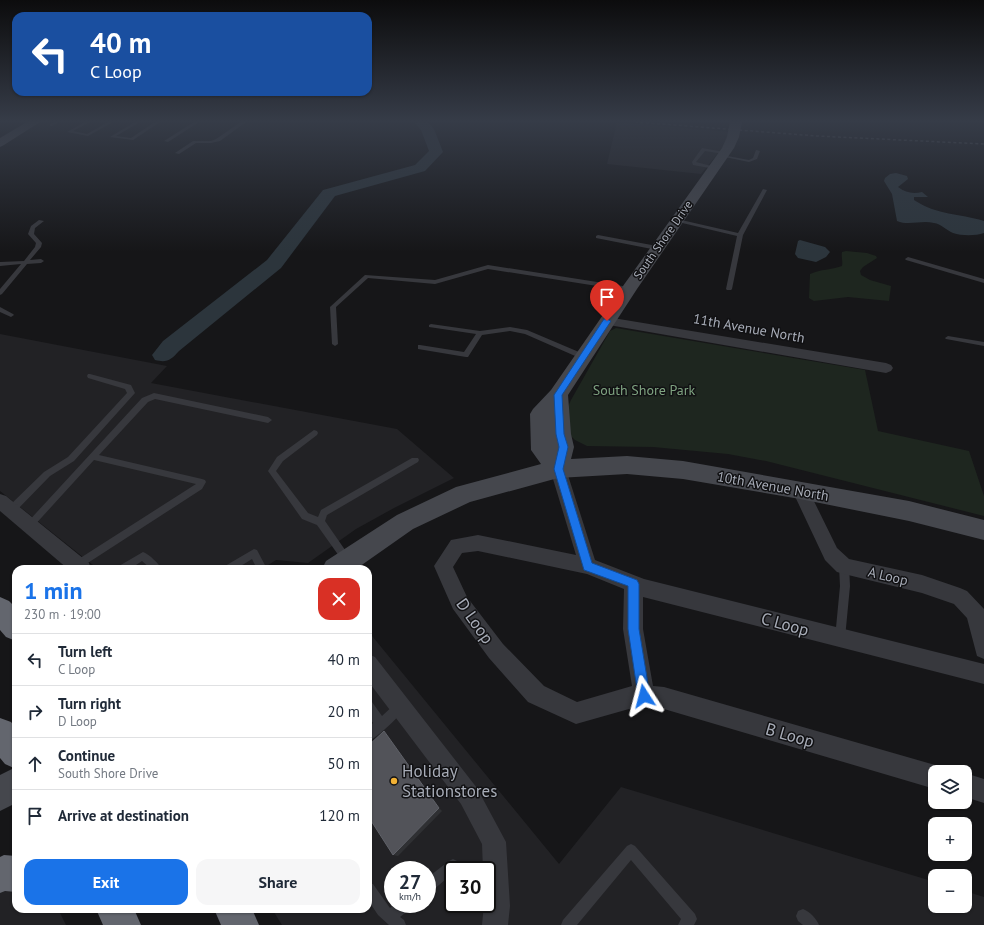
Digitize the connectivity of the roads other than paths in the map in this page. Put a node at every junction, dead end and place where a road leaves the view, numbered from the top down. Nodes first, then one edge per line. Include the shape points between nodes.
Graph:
1 (715, 165) edge
2 (765, 190) dead end
3 (41, 221) dead end
4 (677, 221) junction
5 (740, 235) junction
6 (598, 237) dead end
7 (657, 248) junction
8 (908, 259) dead end
9 (41, 261) dead end
10 (26, 263) junction
11 (0, 264) edge
12 (984, 281) edge
13 (629, 289) junction
14 (729, 289) dead end
15 (0, 293) edge
16 (0, 309) edge
17 (11, 315) dead end
18 (607, 321) junction
19 (431, 326) dead end
20 (480, 333) junction
21 (948, 338) dead end
22 (335, 344) dead end
23 (984, 344) edge
24 (420, 347) dead end
25 (584, 356) junction
26 (886, 368) dead end
27 (90, 376) dead end
28 (268, 420) dead end
29 (314, 433) dead end
30 (93, 456) junction
31 (415, 460) dead end
32 (558, 469) junction
33 (800, 490) junction
34 (5, 505) edge
35 (320, 522) junction
36 (29, 525) junction
37 (984, 530) edge
38 (77, 565) edge
39 (82, 565) edge
40 (128, 565) edge
41 (153, 565) edge
42 (234, 565) edge
43 (260, 565) edge
44 (341, 565) edge
45 (588, 566) junction
46 (844, 566) junction
47 (634, 584) junction
48 (0, 599) edge
49 (12, 607) edge
50 (0, 610) edge
51 (12, 624) edge
52 (840, 638) junction
53 (984, 649) edge
54 (372, 669) edge
55 (984, 674) edge
56 (644, 696) junction
57 (400, 707) junction
58 (372, 712) edge
59 (381, 724) junction
60 (372, 732) edge
61 (0, 733) edge
62 (12, 748) edge
63 (928, 775) edge
64 (12, 786) edge
65 (972, 787) edge
66 (984, 791) edge
67 (0, 795) edge
68 (444, 872) edge
69 (12, 874) edge
70 (0, 875) edge
71 (436, 879) edge
72 (372, 894) edge
73 (234, 913) edge
74 (394, 921) edge
75 (241, 925) edge
76 (495, 925) edge
77 (568, 925) edge
78 (685, 925) edge

1 - 4 street, South Shore Drive
2 - 5 lane
3 - 10 lane via 31,234 39,243 38,247
4 - 5 lane
4 - 7 street, South Shore Drive
5 - 14 lane
6 - 7 lane
7 - 13 street, South Shore Drive
8 - 12 lane
9 - 10 lane
10 - 11 lane
10 - 15 lane
13 - 18 street, South Shore Drive
13 - 22 lane via 488,267 435,282 367,276 333,307
16 - 17 lane
18 - 25 street, South Shore Drive
18 - 26 street, 11th Avenue North
19 - 20 lane
20 - 24 lane via 466,355
20 - 25 lane via 510,329 527,332
21 - 23 lane
25 - 32 street, South Shore Drive via 558,395 563,447
27 - 34 lane via 128,387 131,393 71,459
28 - 30 lane via 154,396 145,400
29 - 35 lane via 280,459 272,471 305,516
30 - 36 lane
30 - 39 lane via 202,482 199,487
31 - 35 lane via 324,513
32 - 33 street, 10th Avenue North via 627,465 683,470
32 - 44 street via 464,494 405,522
32 - 45 street
33 - 37 street, 10th Avenue North via 909,511
33 - 46 street via 831,554
34 - 36 street
35 - 44 lane
36 - 38 street
40 - 41 lane via 143,556
42 - 43 lane via 254,553
45 - 47 street, C Loop
45 - 56 street, D Loop via 478,543 457,546 443,566 460,603 496,651 536,694 576,713
46 - 52 lane via 845,586
46 - 53 street, A Loop via 922,584 960,597 976,613
47 - 52 street, C Loop
47 - 56 street via 633,629
48 - 49 highway
50 - 51 highway
52 - 55 street, C Loop
54 - 57 street
56 - 63 street, B Loop via 664,698
57 - 59 lane
57 - 76 street via 469,796 494,842 497,906
58 - 59 lane
59 - 60 lane
61 - 62 highway
64 - 67 street
65 - 66 street
68 - 71 lane
69 - 70 highway
72 - 74 lane
73 - 75 highway
77 - 78 lane via 631,850 690,919

